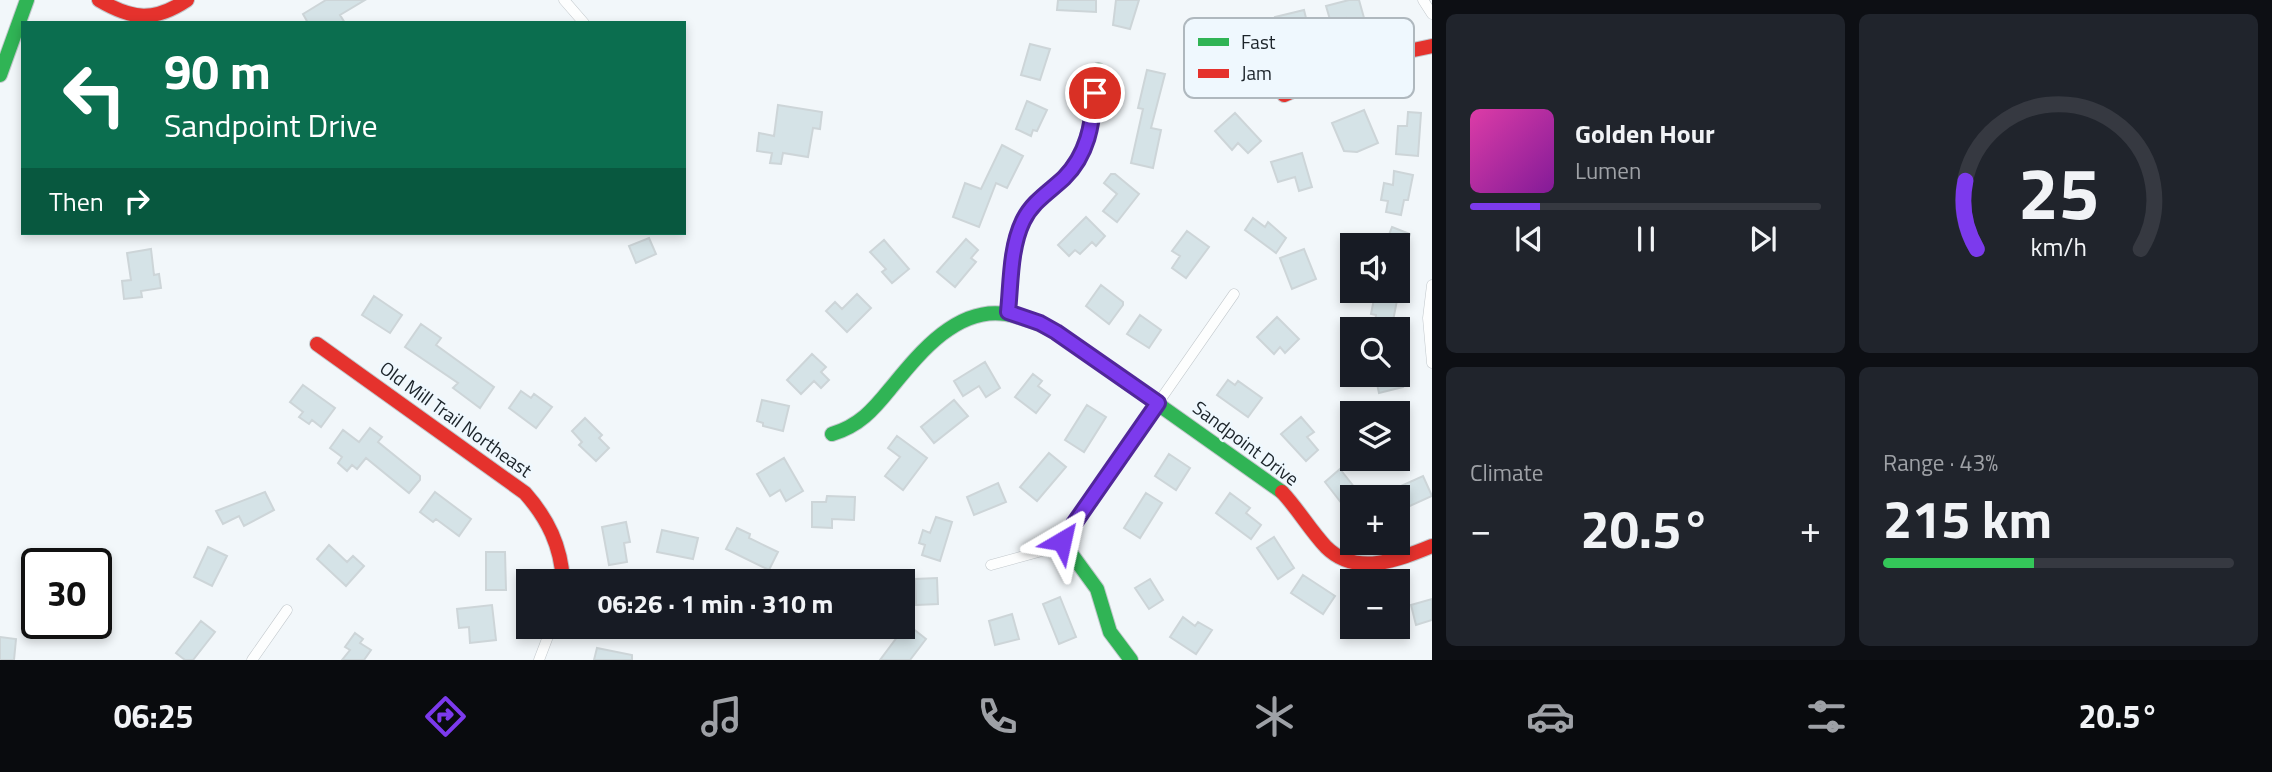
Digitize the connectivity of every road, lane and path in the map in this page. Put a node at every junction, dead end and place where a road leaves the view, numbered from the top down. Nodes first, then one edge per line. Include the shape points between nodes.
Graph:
1 (27, 0) edge
2 (99, 0) edge
3 (187, 0) edge
4 (564, 0) edge
5 (1423, 0) edge
6 (1432, 14) edge
7 (582, 21) edge
8 (1432, 46) edge
9 (1414, 50) edge
10 (1098, 70) dead end
11 (0, 75) edge
12 (1432, 285) edge
13 (1234, 294) dead end
14 (1008, 312) junction
15 (317, 344) dead end
16 (1432, 363) edge
17 (1158, 403) junction
18 (832, 434) dead end
19 (1062, 541) junction
20 (1432, 546) edge
21 (991, 565) dead end
22 (562, 569) edge
23 (287, 610) dead end
24 (547, 639) edge
25 (253, 660) edge
26 (539, 660) edge
27 (1130, 660) edge

1 - 11 street
2 - 3 street via 142,18 154,17
4 - 7 street
5 - 6 street
8 - 9 street
10 - 14 street via 1084,149 1072,169 1035,203 1022,222
12 - 16 street via 1428,318
13 - 17 street
14 - 17 street, Sandpoint Drive via 1056,332
14 - 18 street, Sandpoint Drive via 976,316 948,327 922,350 864,420 850,430
15 - 22 street, Old Mill Trail Northeast via 525,493 551,524
17 - 19 street
17 - 20 street, Sandpoint Drive via 1274,484 1336,556 1358,564 1381,564
19 - 21 street
19 - 27 street via 1097,589 1116,643
23 - 25 street
24 - 26 street

